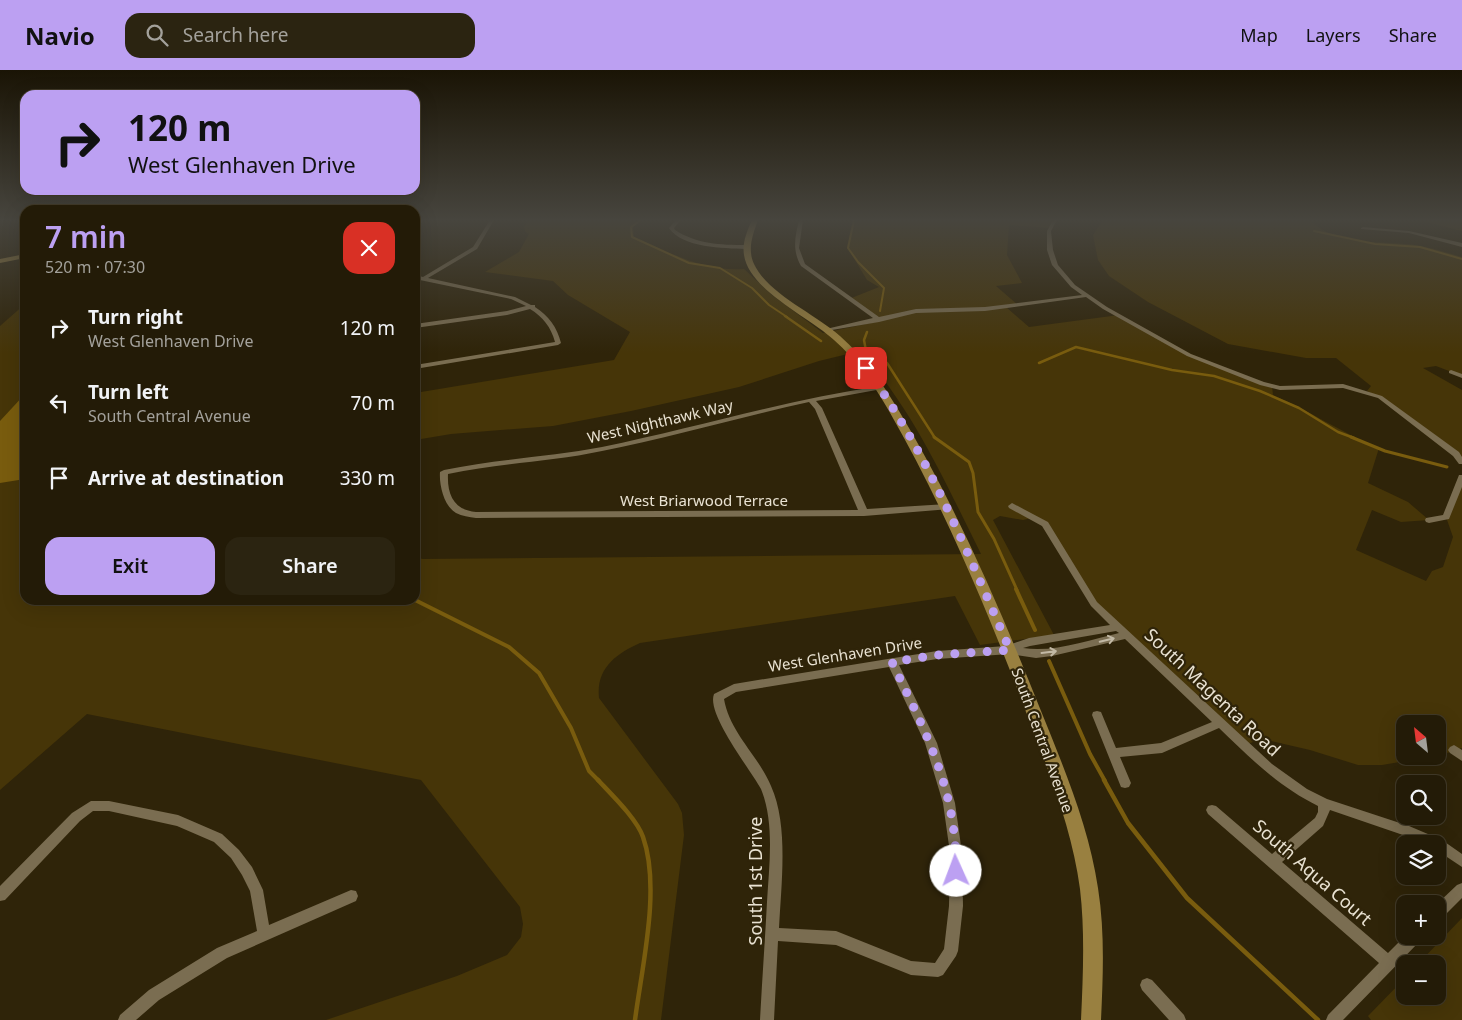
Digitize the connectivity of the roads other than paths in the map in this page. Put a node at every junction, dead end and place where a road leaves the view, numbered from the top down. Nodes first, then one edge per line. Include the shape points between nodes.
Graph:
1 (448, 264) edge
2 (749, 264) edge
3 (803, 264) edge
4 (1056, 264) edge
5 (420, 278) edge
6 (423, 279) junction
7 (1085, 296) junction
8 (533, 306) junction
9 (881, 321) junction
10 (420, 325) edge
11 (834, 335) junction
12 (420, 366) edge
13 (1451, 372) dead end
14 (1462, 376) edge
15 (880, 388) junction
16 (811, 400) junction
17 (1462, 462) edge
18 (1462, 476) edge
19 (1012, 506) dead end
20 (947, 507) junction
21 (462, 513) joint
22 (864, 513) junction
23 (1429, 520) dead end
24 (1117, 627) junction
25 (1126, 635) junction
26 (1070, 637) junction
27 (1078, 648) junction
28 (1010, 650) junction
29 (892, 662) junction
30 (718, 697) joint
31 (1097, 715) dead end
32 (1220, 723) junction
33 (1113, 753) junction
34 (1125, 783) dead end
35 (1324, 803) junction
36 (91, 806) joint
37 (1212, 810) dead end
38 (1416, 835) edge
39 (1446, 850) edge
40 (1462, 861) edge
41 (1272, 862) junction
42 (1462, 889) edge
43 (0, 894) edge
44 (351, 896) dead end
45 (1446, 904) edge
46 (264, 934) junction
47 (773, 934) junction
48 (1406, 945) edge
49 (1389, 963) junction
50 (1148, 984) dead end
51 (125, 1020) edge
52 (767, 1020) edge
53 (1091, 1020) edge
54 (1179, 1020) edge
55 (1333, 1020) edge

1 - 6 street
2 - 11 street, South Central Avenue via 760,278
3 - 9 street
4 - 7 street
5 - 6 street
6 - 8 street via 513,298
7 - 9 street via 985,309 947,310
7 - 17 street via 1189,355 1262,384 1280,388 1343,386 1380,396
8 - 10 street via 507,313
8 - 12 street via 553,329 558,343
9 - 11 street
11 - 15 street, South Central Avenue via 853,353
13 - 14 street
15 - 16 street, West Nighthawk Way
15 - 20 street, South Central Avenue
16 - 21 street, West Nighthawk Way via 558,458 444,472 442,479 450,500
16 - 22 street via 818,408
18 - 23 street via 1446,516
19 - 24 street, South Magenta Road via 1045,524 1094,604
20 - 22 street, West Briarwood Terrace
20 - 28 street, South Central Avenue
21 - 22 street, West Briarwood Terrace
24 - 25 street, South Magenta Road
24 - 26 street
27 -> 25 street
25 - 32 street, South Magenta Road
26 - 27 street
26 - 28 street via 1029,642
28 -> 27 street via 1036,654
28 - 29 street, West Glenhaven Drive
28 - 53 street, South Central Avenue via 1076,831 1088,887 1093,935
29 - 30 street, West Glenhaven Drive via 734,688
29 - 47 street via 931,743 949,803 956,853 956,906 951,951 938,970 911,968 836,938
30 - 47 street, South 1st Drive via 719,711 760,776 770,799 775,842
31 - 33 street
32 - 33 street via 1162,748
32 - 35 street, South Magenta Road via 1287,782
33 - 34 street
35 - 38 street, South Magenta Road
35 - 41 street via 1324,813 1319,822
36 - 43 street via 76,817
36 - 46 street via 109,806 178,821 218,838 247,871 256,890
37 - 41 street, South Aqua Court
39 - 40 street, South Magenta Road
41 - 49 street, South Aqua Court
42 - 45 street
44 - 46 street
46 - 51 street via 222,952 189,972 154,995
47 - 52 street, South 1st Drive
48 - 49 street
49 - 55 street
50 - 54 street

